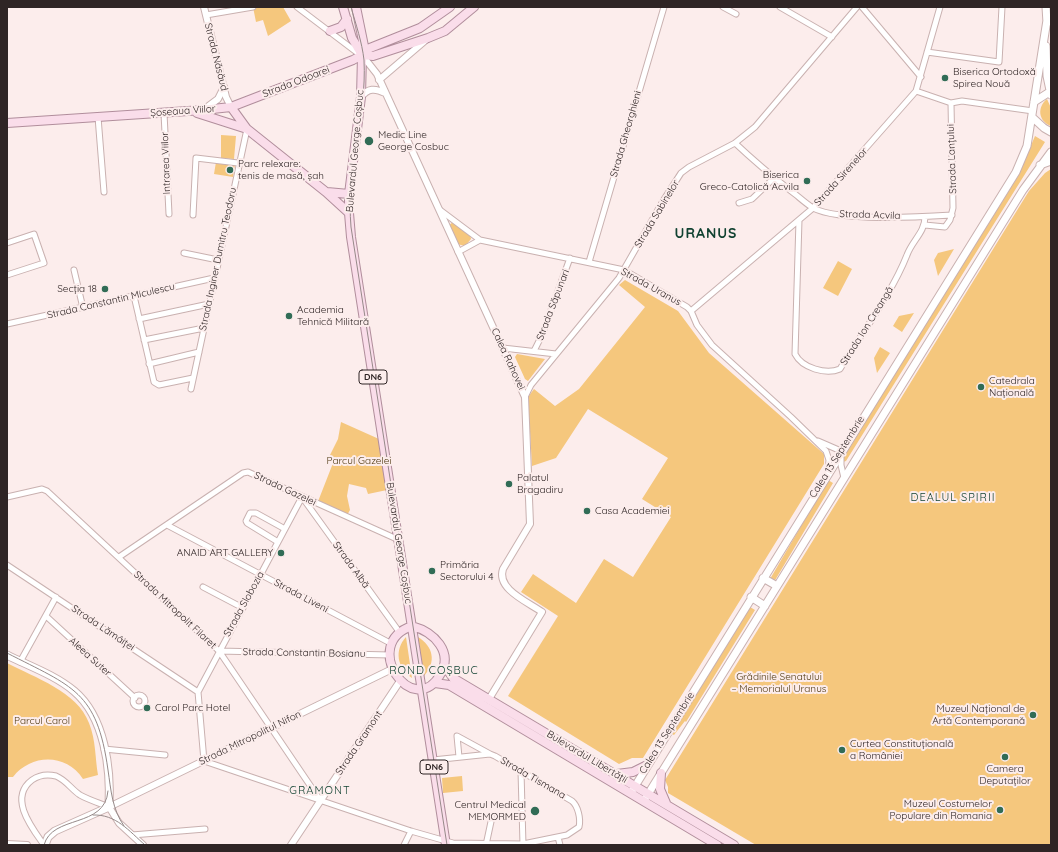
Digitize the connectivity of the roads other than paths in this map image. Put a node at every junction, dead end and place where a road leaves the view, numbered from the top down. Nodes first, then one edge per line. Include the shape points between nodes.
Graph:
1 (204, 7) edge
2 (253, 7) edge
3 (297, 7) edge
4 (343, 7) edge
5 (356, 7) edge
6 (450, 7) edge
7 (474, 7) edge
8 (664, 7) edge
9 (723, 7) edge
10 (780, 7) edge
11 (857, 7) edge
12 (862, 7) edge
13 (940, 7) edge
14 (1002, 7) edge
15 (1046, 7) edge
16 (736, 14) dead end
17 (206, 15) junction
18 (347, 19) junction
19 (1047, 20) junction
20 (330, 31) junction
21 (832, 37) junction
22 (428, 38) junction
23 (927, 52) junction
24 (362, 55) junction
25 (921, 77) junction
26 (379, 80) junction
27 (224, 87) junction
28 (916, 92) junction
29 (1050, 92) edge
30 (385, 93) junction
31 (361, 97) junction
32 (1034, 102) junction
33 (951, 103) junction
34 (231, 107) junction
35 (203, 110) junction
36 (192, 111) junction
37 (164, 113) junction
38 (1032, 114) junction
39 (98, 117) junction
40 (7, 122) edge
41 (247, 129) junction
42 (1051, 132) edge
43 (735, 143) junction
44 (1051, 152) edge
45 (1051, 161) edge
46 (238, 163) junction
47 (1040, 166) junction
48 (774, 178) junction
49 (104, 192) dead end
50 (326, 192) junction
51 (350, 194) junction
52 (739, 203) dead end
53 (813, 208) junction
54 (439, 209) junction
55 (349, 213) junction
56 (168, 214) dead end
57 (193, 215) dead end
58 (952, 215) junction
59 (925, 217) junction
60 (799, 220) junction
61 (925, 225) junction
62 (480, 240) junction
63 (7, 243) edge
64 (458, 252) junction
65 (184, 253) dead end
66 (570, 258) junction
67 (218, 260) junction
68 (589, 262) junction
69 (74, 270) dead end
70 (624, 270) junction
71 (7, 275) edge
72 (214, 278) junction
73 (134, 296) junction
74 (209, 304) junction
75 (84, 308) junction
76 (691, 311) junction
77 (139, 319) junction
78 (7, 324) edge
79 (204, 328) junction
80 (144, 340) junction
81 (503, 348) junction
82 (534, 351) junction
83 (199, 352) junction
84 (556, 354) junction
85 (149, 364) junction
86 (193, 378) junction
87 (191, 389) dead end
88 (525, 397) junction
89 (815, 440) junction
90 (841, 451) junction
91 (828, 473) junction
92 (844, 478) junction
93 (7, 497) edge
94 (302, 497) junction
95 (167, 524) junction
96 (285, 529) junction
97 (398, 540) junction
98 (278, 542) junction
99 (119, 557) junction
100 (7, 565) edge
101 (261, 574) junction
102 (763, 578) junction
103 (777, 586) junction
104 (203, 588) dead end
105 (751, 597) junction
106 (56, 598) junction
107 (765, 606) junction
108 (243, 608) junction
109 (46, 616) junction
110 (412, 626) junction
111 (400, 633) junction
112 (392, 644) junction
113 (219, 651) junction
114 (7, 655) edge
115 (390, 655) junction
116 (20, 662) junction
117 (444, 665) junction
118 (392, 669) junction
119 (400, 681) junction
120 (435, 683) junction
121 (422, 690) junction
122 (198, 692) junction
123 (134, 698) dead end
124 (489, 699) junction
125 (271, 728) junction
126 (104, 749) junction
127 (490, 754) junction
128 (164, 755) dead end
129 (459, 757) junction
130 (433, 760) junction
131 (204, 761) junction
132 (647, 765) junction
133 (521, 771) junction
134 (661, 773) junction
135 (617, 774) junction
136 (635, 785) junction
137 (630, 793) junction
138 (648, 793) junction
139 (320, 800) junction
140 (644, 801) junction
141 (667, 804) junction
142 (109, 807) junction
143 (492, 817) dead end
144 (205, 829) dead end
145 (411, 831) junction
146 (132, 835) junction
147 (558, 837) junction
148 (7, 844) edge
149 (445, 844) edge
150 (523, 844) edge
151 (27, 845) edge
152 (44, 845) edge
153 (142, 845) edge
154 (291, 845) edge
155 (404, 845) edge
156 (486, 845) edge
157 (560, 845) edge
158 (717, 845) edge
159 (734, 845) edge

1 - 17 street, Strada Năsăud
2 - 17 street
3 - 20 street
4 - 18 main road, Calea Rahovei
5 - 24 main road, DN6 via 363,38
6 - 24 main road via 420,28 370,48
7 - 22 main road via 451,27
8 - 68 street, Strada Gheorghieni
9 - 16 street
10 - 21 street
11 - 21 street, Strada Sabinelor
12 - 25 street
13 - 23 street, Strada Sirenelor
14 - 23 street via 999,62
15 - 19 main road
17 - 27 street, Strada Năsăud
18 - 20 main road via 341,28
18 - 24 main road, Calea Rahovei via 352,38
19 - 29 main road via 1046,68
19 - 32 main road
20 - 24 street
21 - 43 street, Strada Sabinelor via 755,127
22 - 24 main road via 373,56
22 - 26 street
23 - 25 street, Strada Sirenelor
24 - 26 street, Calea Rahovei via 373,67
24 - 31 main road, Bulevardul George Coșbuc / DN6
24 - 34 main road, Strada Odoarei
25 - 28 street, Strada Sirenelor
26 - 30 street, Calea Rahovei
27 - 34 street, Strada Năsăud
27 - 35 street via 218,99
28 - 33 street
28 - 53 street, Strada Sirenelor
29 - 32 main road
30 - 31 street via 372,89
30 - 54 street, Calea Rahovei
31 - 51 main road, Bulevardul George Coșbuc / DN6
32 - 38 main road, Calea 13 Septembrie
33 - 38 street via 962,101
33 - 58 street, Strada Lanțului via 954,208
34 - 35 main road, Șoseaua Viilor
34 - 41 main road
35 - 36 main road, Șoseaua Viilor
36 - 37 main road, Șoseaua Viilor
36 - 41 main road
37 - 39 main road, Șoseaua Viilor
37 - 56 street, Intrarea Viilor
38 - 42 main road
38 - 90 main road, Calea 13 Septembrie via 1027,146 1016,172
39 - 40 main road, Șoseaua Viilor
39 - 49 street
41 - 46 street, Strada Inginer Dumitru Teodoru
41 - 50 main road
43 - 48 street, Strada Acvila
43 - 70 street, Strada Sabinelor via 681,173
44 - 47 main road, Calea 13 Septembrie
45 - 47 main road
46 - 57 street via 196,158
46 - 67 street, Strada Inginer Dumitru Teodoru
47 - 92 main road, Calea 13 Septembrie
48 - 52 street via 752,199
48 - 53 street, Strada Acvila
50 - 51 main road
50 - 55 main road
51 - 55 main road, Bulevardul George Coșbuc / DN6
53 - 59 street, Strada Acvila via 839,215
53 - 60 street, Strada Sirenelor
54 - 62 street, Strada Uranus
54 - 64 street, Calea Rahovei
55 - 97 main road, Bulevardul George Coșbuc / DN6
58 - 59 street, Strada Acvila
58 - 61 street via 947,225 942,228
59 - 61 street
60 - 61 street, Strada Ion Creangă via 795,354 801,363 828,371 840,369
60 - 76 street, Strada Sirenelor
62 - 64 street
62 - 66 street, Strada Uranus
63 - 71 street via 34,234 44,263
64 - 81 street, Calea Rahovei
65 - 67 street
66 - 68 street, Strada Uranus
66 - 82 street, Strada Săpunari
67 - 72 street, Strada Inginer Dumitru Teodoru
68 - 70 street, Strada Uranus
69 - 75 street
70 - 76 street, Strada Uranus
70 - 84 street, Strada Sabinelor
72 - 73 street, Strada Constantin Miculescu
72 - 74 street, Strada Inginer Dumitru Teodoru
73 - 75 street, Strada Constantin Miculescu
73 - 77 street
74 - 77 street
74 - 79 street, Strada Inginer Dumitru Teodoru
75 - 78 street, Strada Constantin Miculescu
76 - 89 street, Strada Uranus via 697,325 712,345
77 - 80 street
79 - 80 street
79 - 83 street, Strada Inginer Dumitru Teodoru
80 - 85 street
81 - 82 street
81 - 88 street, Calea Rahovei
82 - 84 street
83 - 85 street
83 - 86 street, Strada Inginer Dumitru Teodoru
84 - 88 street, Strada Sabinelor via 531,385
85 - 86 street via 156,384
86 - 87 street, Strada Inginer Dumitru Teodoru
88 - 124 street, Calea Rahovei via 530,524 503,569 502,577 509,589 542,612
89 - 90 street, Strada Uranus
89 - 91 street, Strada Uranus via 826,451 830,464
90 - 91 main road, Calea 13 Septembrie
90 - 92 street
91 - 102 main road, Calea 13 Septembrie
92 - 103 main road, Calea 13 Septembrie
93 - 99 street, Strada Mitropolit Filaret via 42,489 47,491
94 - 95 street, Strada Gazelei via 248,472 243,473
94 - 96 street, Strada Slobozia
94 - 97 street, Strada Gazelei
94 - 111 street, Strada Albă
95 - 99 street, Strada Gazelei
95 - 101 street, Strada Liveni
96 - 98 street, Strada Slobozia
96 - 98 street via 250,513 247,523
97 - 110 main road, Bulevardul George Coșbuc / DN6
98 - 101 street, Strada Slobozia
99 - 113 street, Strada Mitropolit Filaret
100 - 106 street, Strada Lămâiței
101 - 108 street, Strada Slobozia
101 - 112 street, Strada Liveni
102 - 103 main road
102 - 105 main road, Calea 13 Septembrie
103 - 107 main road, Calea 13 Septembrie
104 - 108 street
105 - 107 main road
105 - 132 main road, Calea 13 Septembrie
106 - 109 street
106 - 122 street, Strada Lămâiței
107 - 134 main road, Calea 13 Septembrie
108 - 113 street, Strada Slobozia
109 - 116 street
109 - 123 street, Aleea Suter
110 - 111 main road
110 - 117 main road via 430,633 437,640 442,648
110 - 121 main road, DN6
111 - 112 main road
112 - 115 main road
113 - 115 street, Strada Constantin Bosianu
113 - 122 street, Strada Slobozia
113 - 125 street, Strada Mitropolit Filaret
114 - 116 main road
115 - 118 main road
116 - 126 main road via 62,683 77,694 95,720
117 - 120 main road
117 - 124 main road, Bulevardul Libertății via 453,678
118 - 119 main road
118 - 125 street, Strada Mitropolitul Nifon
119 - 121 main road
119 - 139 street, Strada Gramont
120 - 121 main road
120 - 137 main road, Bulevardul Libertății via 449,685
121 - 130 main road, DN6
122 - 131 street
124 - 135 main road, Bulevardul Libertății
125 - 131 street, Strada Mitropolitul Nifon
125 - 139 street, Strada Mitropolit Filaret
126 - 128 street
126 - 142 main road via 110,790
127 - 129 street, Strada Tismana
127 - 129 street, Strada Tismana via 457,736
127 - 133 street, Strada Tismana
129 - 130 street, Strada Tismana
130 - 149 main road, DN6
131 - 139 street
131 - 142 street, Strada Mitropolitul Nifon
132 - 135 main road via 633,772
132 - 136 main road, Calea 13 Septembrie
133 - 147 street, Strada Tismana via 576,805 579,827 569,834
133 - 150 street
134 - 138 main road, Calea 13 Septembrie
134 - 141 main road via 660,792
135 - 136 main road, Bulevardul Libertății
136 - 137 main road, Calea 13 Septembrie
136 - 138 main road, Bulevardul Libertății
137 - 140 main road, Bulevardul Libertății
138 - 140 main road, Calea 13 Septembrie
138 - 141 main road, Bulevardul Libertății
139 - 145 street
139 - 154 street, Strada Gramont
140 - 158 main road, Bulevardul Libertății
141 - 159 main road, Bulevardul Libertății
142 - 146 street via 119,823
142 - 152 main road via 55,831
142 - 152 street via 80,795 56,776 45,775 34,779 25,788 22,806 31,827
143 - 156 street
144 - 146 street
145 - 149 street
145 - 155 street
146 - 153 street
147 - 150 street
147 - 157 street
148 - 151 street
149 - 156 street
150 - 156 street

